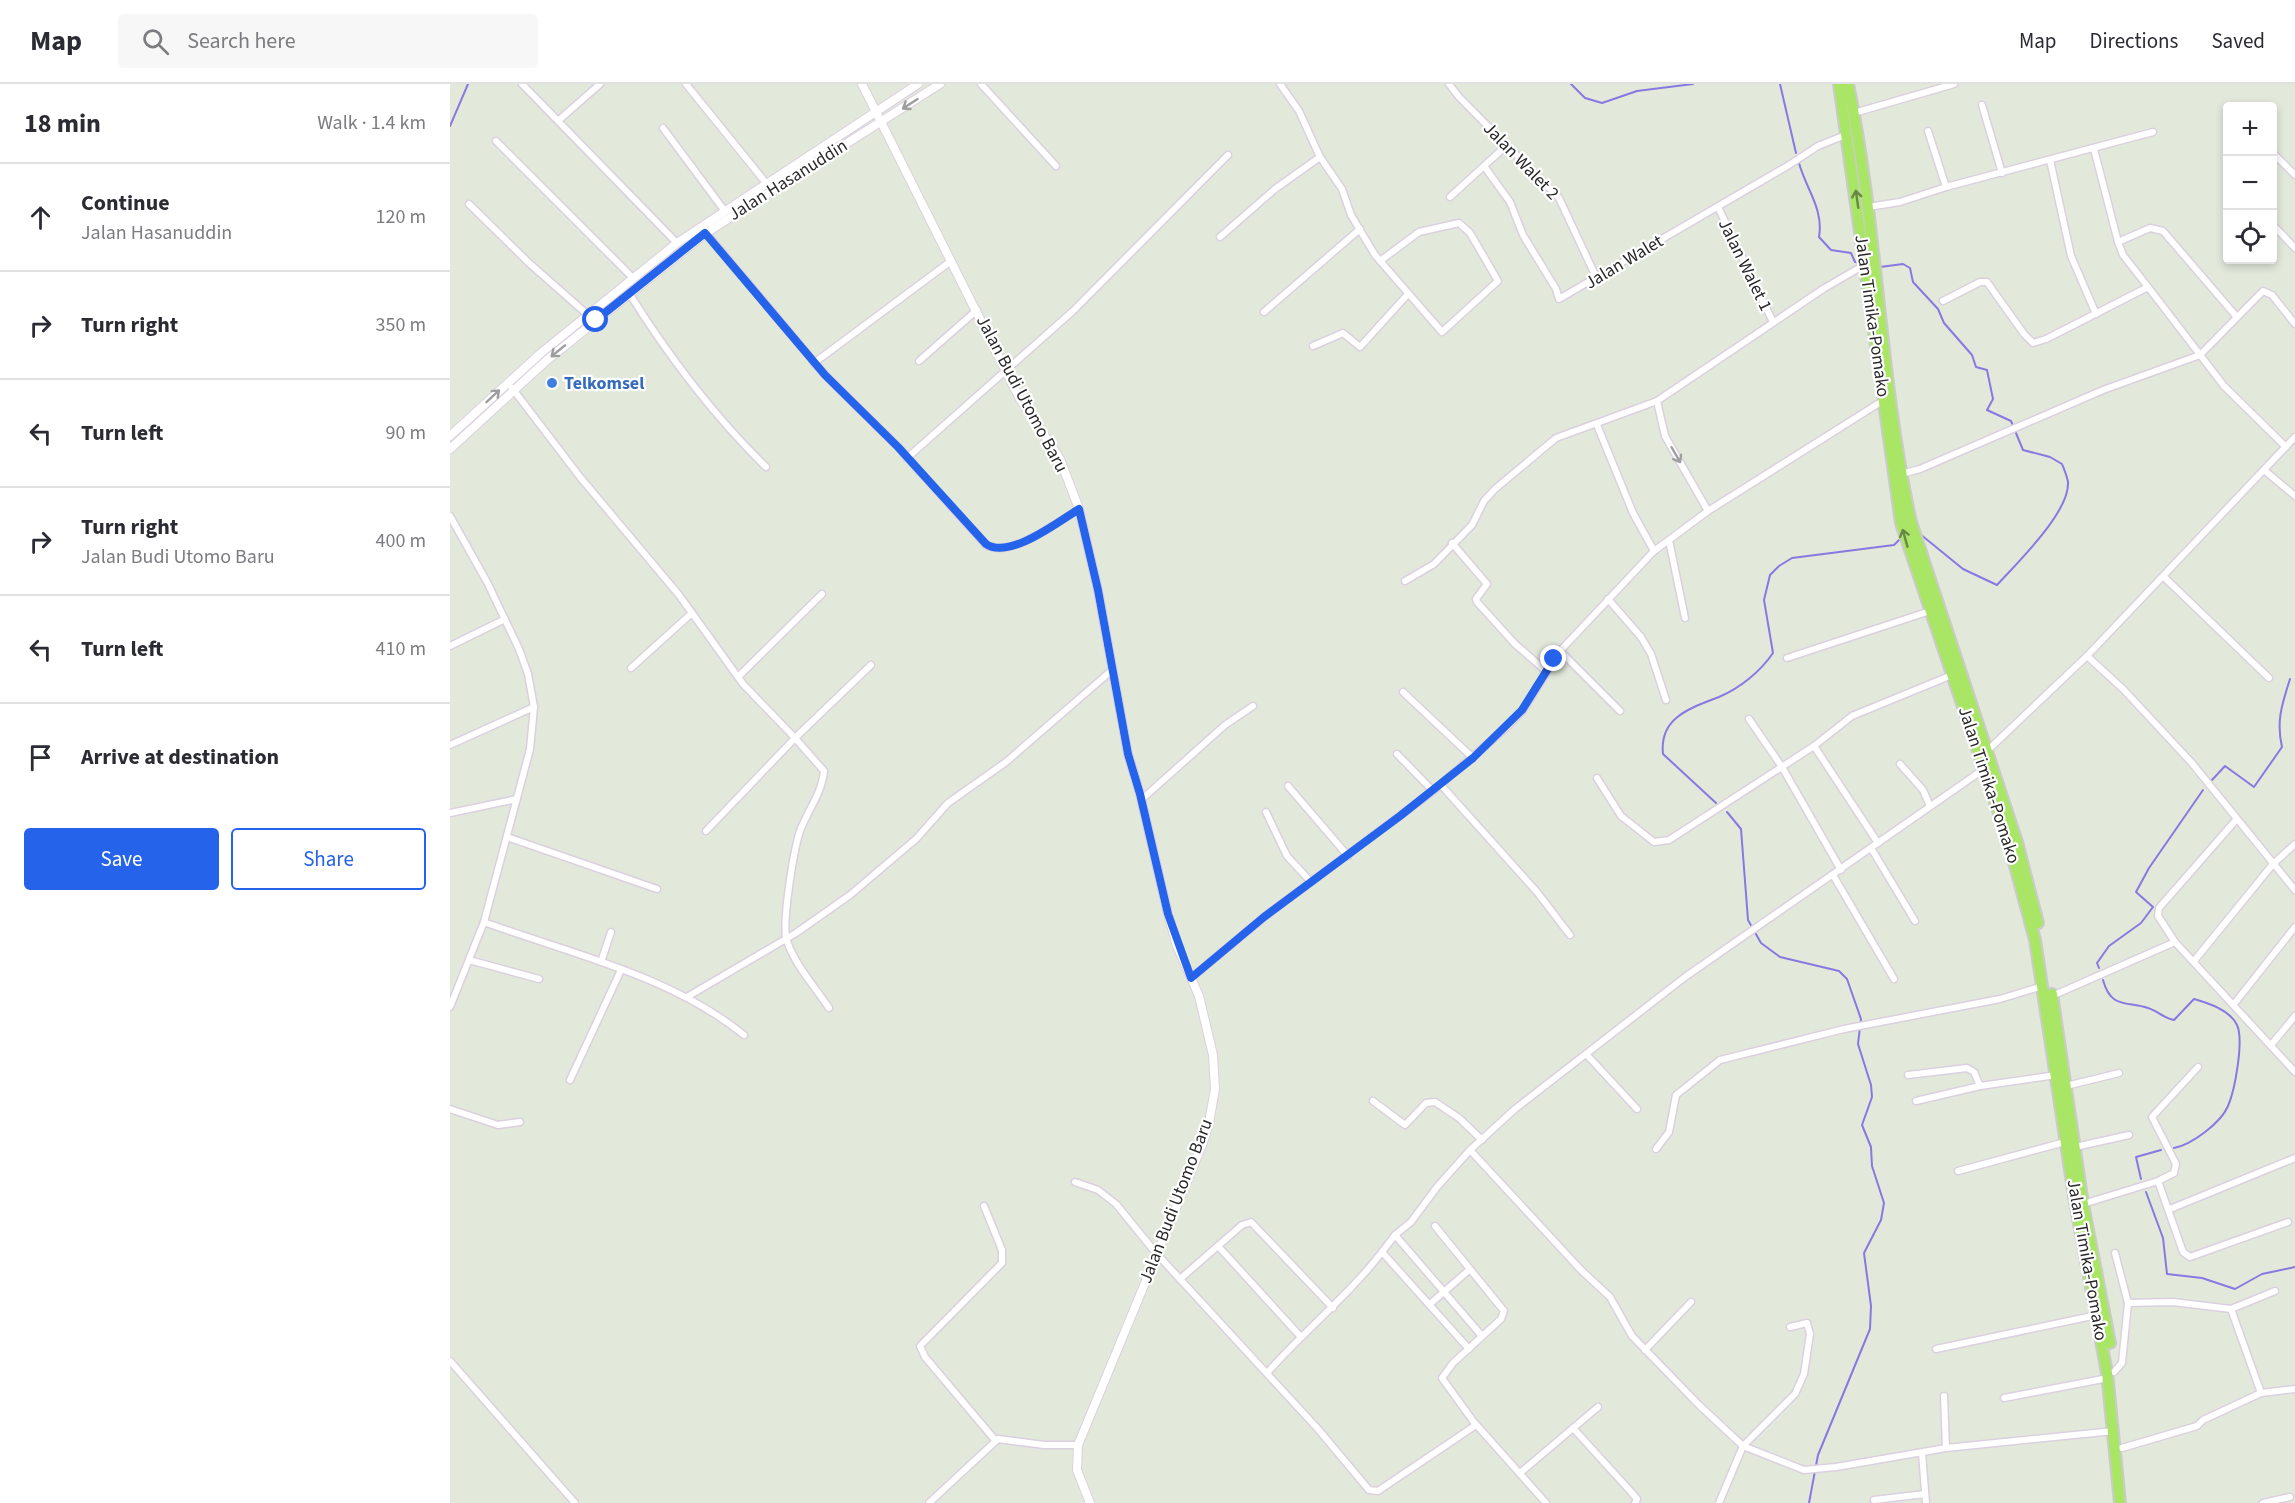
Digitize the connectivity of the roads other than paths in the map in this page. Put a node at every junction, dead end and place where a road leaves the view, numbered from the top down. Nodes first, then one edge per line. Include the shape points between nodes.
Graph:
1 (522, 84) edge
2 (600, 84) edge
3 (686, 84) edge
4 (862, 84) edge
5 (918, 84) edge
6 (940, 84) edge
7 (981, 84) edge
8 (1280, 84) edge
9 (1449, 84) edge
10 (1839, 84) edge
11 (1848, 84) edge
12 (1954, 84) edge
13 (1982, 105) dead end
14 (874, 113) junction
15 (1854, 113) junction
16 (559, 120) junction
17 (880, 123) junction
18 (663, 128) dead end
19 (1928, 131) dead end
20 (2153, 132) dead end
21 (1848, 134) junction
22 (496, 141) dead end
23 (1507, 145) junction
24 (2094, 149) junction
25 (1228, 154) dead end
26 (2276, 156) edge
27 (1320, 157) junction
28 (2050, 160) junction
29 (1056, 166) dead end
30 (1484, 166) junction
31 (2002, 172) junction
32 (2295, 175) edge
33 (766, 183) junction
34 (1946, 187) junction
35 (1450, 197) dead end
36 (742, 203) junction
37 (469, 204) dead end
38 (1718, 207) junction
39 (1868, 207) junction
40 (724, 210) junction
41 (1360, 229) junction
42 (2277, 229) edge
43 (705, 233) junction
44 (1220, 237) dead end
45 (2118, 242) junction
46 (677, 243) junction
47 (2295, 248) edge
48 (951, 261) junction
49 (1380, 261) junction
50 (1866, 264) junction
51 (633, 278) junction
52 (1597, 279) junction
53 (2148, 287) junction
54 (629, 293) junction
55 (1408, 294) junction
56 (1942, 301) dead end
57 (1875, 302) junction
58 (977, 310) junction
59 (1264, 312) dead end
60 (2097, 314) junction
61 (588, 315) junction
62 (2236, 316) junction
63 (1773, 322) junction
64 (2295, 324) edge
65 (1313, 346) dead end
66 (2200, 355) junction
67 (919, 361) dead end
68 (814, 363) junction
69 (1007, 371) junction
70 (508, 382) junction
71 (514, 391) junction
72 (1884, 400) junction
73 (1657, 401) junction
74 (1597, 425) junction
75 (450, 436) edge
76 (2295, 437) edge
77 (2286, 447) junction
78 (450, 449) edge
79 (907, 458) junction
80 (766, 467) dead end
81 (2264, 470) junction
82 (1901, 474) junction
83 (2295, 496) edge
84 (1079, 509) junction
85 (1708, 511) junction
86 (450, 516) edge
87 (1669, 540) junction
88 (1452, 543) junction
89 (1654, 551) junction
90 (2164, 577) junction
91 (1405, 581) dead end
92 (822, 594) dead end
93 (1608, 599) junction
94 (1930, 611) junction
95 (692, 613) junction
96 (1684, 618) dead end
97 (505, 619) junction
98 (450, 646) edge
99 (1560, 651) junction
100 (2087, 656) junction
101 (1787, 658) dead end
102 (871, 665) dead end
103 (631, 668) dead end
104 (1111, 671) junction
105 (1546, 671) junction
106 (1952, 675) junction
107 (738, 677) junction
108 (2269, 678) dead end
109 (1403, 692) dead end
110 (1666, 700) dead end
111 (1253, 706) dead end
112 (534, 708) junction
113 (1620, 711) dead end
114 (1749, 719) dead end
115 (795, 738) junction
116 (450, 745) edge
117 (1814, 746) junction
118 (1987, 751) junction
119 (1397, 754) dead end
120 (1473, 758) junction
121 (1900, 764) dead end
122 (1782, 767) junction
123 (1985, 769) junction
124 (1598, 778) dead end
125 (1441, 785) junction
126 (1288, 786) dead end
127 (1433, 791) junction
128 (517, 799) junction
129 (1141, 800) junction
130 (1930, 806) junction
131 (1266, 812) dead end
132 (450, 813) edge
133 (2236, 820) junction
134 (706, 831) dead end
135 (507, 837) junction
136 (1878, 843) junction
137 (2295, 844) edge
138 (1871, 848) junction
139 (1348, 855) junction
140 (2273, 864) junction
141 (1841, 870) junction
142 (1833, 875) junction
143 (1311, 882) junction
144 (657, 889) dead end
145 (2295, 890) edge
146 (1915, 921) dead end
147 (483, 922) junction
148 (2295, 927) edge
149 (610, 932) dead end
150 (1570, 935) dead end
151 (786, 938) junction
152 (2175, 942) junction
153 (469, 960) junction
154 (2194, 961) junction
155 (601, 962) junction
156 (621, 970) junction
157 (1191, 978) junction
158 (539, 979) dead end
159 (1894, 979) dead end
160 (2044, 986) junction
161 (2052, 996) junction
162 (687, 997) junction
163 (2234, 1004) junction
164 (450, 1007) edge
165 (829, 1008) dead end
166 (2295, 1016) edge
167 (744, 1035) dead end
168 (2271, 1045) junction
169 (1587, 1055) junction
170 (2198, 1067) dead end
171 (2295, 1072) edge
172 (2119, 1073) dead end
173 (1908, 1075) dead end
174 (2057, 1075) junction
175 (570, 1080) dead end
176 (1980, 1086) junction
177 (2066, 1086) junction
178 (1372, 1101) dead end
179 (1916, 1101) dead end
180 (450, 1109) edge
181 (1637, 1109) dead end
182 (520, 1122) dead end
183 (2129, 1135) dead end
184 (1482, 1140) junction
185 (2070, 1144) junction
186 (1656, 1149) dead end
187 (1470, 1150) junction
188 (2295, 1158) edge
189 (1958, 1171) dead end
190 (2158, 1181) junction
191 (1076, 1182) dead end
192 (2083, 1204) junction
193 (984, 1206) dead end
194 (2170, 1209) junction
195 (2289, 1222) dead end
196 (1435, 1226) dead end
197 (1395, 1235) junction
198 (1218, 1246) junction
199 (1382, 1252) junction
200 (1156, 1253) junction
201 (2115, 1253) dead end
202 (1469, 1270) junction
203 (1180, 1279) junction
204 (2275, 1291) dead end
205 (1444, 1292) junction
206 (1691, 1302) dead end
207 (2128, 1303) junction
208 (1430, 1304) junction
209 (1333, 1308) junction
210 (2230, 1309) junction
211 (2097, 1316) junction
212 (1790, 1327) dead end
213 (1300, 1336) junction
214 (1482, 1336) junction
215 (1469, 1348) junction
216 (1936, 1349) dead end
217 (1645, 1350) junction
218 (450, 1361) edge
219 (1267, 1373) junction
220 (2111, 1375) junction
221 (2295, 1389) edge
222 (2261, 1393) junction
223 (1944, 1396) dead end
224 (2004, 1398) dead end
225 (1598, 1407) dead end
226 (1476, 1425) junction
227 (1573, 1428) junction
228 (2114, 1431) junction
229 (995, 1440) junction
230 (1078, 1445) junction
231 (1743, 1446) junction
232 (1946, 1448) junction
233 (2122, 1448) junction
234 (1922, 1453) junction
235 (1520, 1473) junction
236 (1925, 1494) junction
237 (2290, 1497) dead end
238 (2123, 1498) edge
239 (1874, 1500) dead end
240 (575, 1503) edge
241 (929, 1503) edge
242 (1090, 1503) edge
243 (1546, 1503) edge
244 (1635, 1503) edge
245 (1719, 1503) edge
246 (1926, 1503) edge
247 (2263, 1503) edge

1 - 16 street
2 - 16 street
3 - 33 street
4 - 14 street, Jalan Budi Utomo Baru
5 - 14 street, Jalan Hasanuddin
6 -> 17 street, Jalan Hasanuddin
7 - 29 street
8 - 27 street via 1299,111
9 - 23 street, Jalan Walet 2
10 - 21 highway, Jalan Timika-Pomako
11 - 15 highway, Jalan Timika-Pomako
12 - 15 street
13 - 31 street
14 - 17 street, Jalan Budi Utomo Baru
14 - 33 street, Jalan Hasanuddin
15 - 39 highway, Jalan Timika-Pomako
16 - 46 street
17 - 36 street, Jalan Hasanuddin
17 - 48 street, Jalan Budi Utomo Baru
18 - 40 street
19 - 34 street
20 - 24 street
21 - 38 street, Jalan Walet via 1808,151
50 -> 21 highway, Jalan Timika-Pomako
22 - 51 street
23 - 30 street
23 - 52 street, Jalan Walet 2 via 1559,198
24 - 28 street
24 - 45 street
25 - 69 street via 1073,311
26 - 32 street
27 - 41 street via 1342,189
27 - 44 street via 1275,189
28 - 31 street
28 - 60 street via 2071,256
30 - 35 street
30 - 52 street, Jalan Walet via 1510,202 1523,235 1559,299
31 - 34 street
33 - 36 street, Jalan Hasanuddin
34 - 39 street
36 - 40 street, Jalan Hasanuddin
36 - 43 street, Jalan Hasanuddin
37 - 61 street
38 - 52 street, Jalan Walet
38 - 63 street, Jalan Walet 1
39 - 57 highway, Jalan Timika-Pomako
40 - 46 street, Jalan Hasanuddin
41 - 49 street
41 - 59 street
42 - 47 street
43 - 54 street, Jalan Hasanuddin
43 - 68 street
45 - 53 street via 2123,255
45 - 62 street via 2150,228 2163,231
46 - 51 street, Jalan Hasanuddin
48 - 58 street, Jalan Budi Utomo Baru
48 - 68 street
49 - 55 street
49 - 55 street via 1419,232 1459,223 1470,233 1498,280 1442,332
50 - 57 highway, Jalan Timika-Pomako
50 - 63 street
51 - 61 street, Jalan Hasanuddin
53 - 60 street
53 - 66 street
54 -> 71 street, Jalan Hasanuddin
54 - 80 street via 704,402
55 - 65 street via 1360,347 1343,333
56 - 60 street via 1987,282 2033,343
57 - 72 highway, Jalan Timika-Pomako
57 - 82 highway, Jalan Timika-Pomako
58 - 67 street
58 - 69 street, Jalan Budi Utomo Baru
61 - 70 street, Jalan Hasanuddin
62 - 64 street via 2266,291
62 - 66 street
63 - 73 street
66 - 77 street via 2224,386
66 - 82 street via 2103,390
68 - 79 street
69 - 79 street
69 - 84 street, Jalan Budi Utomo Baru via 1020,399 1059,459
70 - 71 street
75 -> 70 street, Jalan Hasanuddin
71 - 78 street, Jalan Hasanuddin
71 - 95 street
72 - 85 street
94 -> 72 highway, Jalan Timika-Pomako via 1901,523
73 - 74 street
73 -> 85 street via 1665,436
74 - 88 street via 1556,438 1495,489 1472,525
74 - 89 street via 1633,513
76 - 77 street
77 - 81 street
79 - 84 street via 993,549 1013,546
81 - 83 street
81 - 90 street
82 - 118 highway, Jalan Timika-Pomako via 1919,551
84 - 104 street, Jalan Budi Utomo Baru
85 - 87 street
86 - 97 street
87 - 89 street
87 - 96 street
88 - 91 street via 1434,564
88 - 105 street via 1487,584 1477,602
89 - 93 street
90 - 100 street
90 - 108 street
92 - 107 street
93 - 99 street
93 - 110 street via 1651,654
94 - 101 street
94 - 106 highway, Jalan Timika-Pomako
95 - 103 street
95 - 107 street
97 - 98 street
97 - 112 street via 528,674
99 - 105 street
99 - 113 street
100 - 118 street
100 - 133 street via 2191,762
102 - 115 street
104 - 129 street, Jalan Budi Utomo Baru
104 - 151 street via 1006,762 948,802 889,864 814,922
105 - 120 street via 1516,718
106 - 117 street via 1862,710
106 - 123 highway, Jalan Timika-Pomako
107 - 115 street
109 - 120 street
111 - 129 street
112 - 116 street
112 - 128 street via 530,749
114 - 122 street
115 - 134 street
115 - 151 street via 824,771 800,833
117 - 122 street
117 - 136 street
118 - 161 highway, Jalan Timika-Pomako via 2026,871
119 - 127 street
120 - 125 street
121 - 130 street via 1923,790
122 - 124 street via 1679,836 1654,842 1621,816
122 - 141 street
123 - 130 street
123 - 160 highway, Jalan Timika-Pomako via 2018,872
125 - 127 street
125 - 150 street via 1537,892
126 - 139 street
127 - 139 street
128 - 132 street
128 - 135 street
129 - 157 street, Jalan Budi Utomo Baru via 1168,914
130 - 136 street
131 - 143 street via 1287,856
133 - 140 street
133 - 152 street via 2159,908 2158,916
135 - 144 street
135 - 147 street
136 - 138 street
137 - 140 street
138 - 141 street
138 - 146 street
139 - 143 street
140 - 145 street
140 - 154 street
141 - 142 street
142 - 159 street
142 - 169 street via 1669,989
143 - 157 street
147 - 153 street
147 - 155 street
148 - 163 street
149 - 155 street
151 - 162 street
151 - 165 street
152 - 154 street
152 - 161 street
153 - 158 street
153 - 164 street
154 - 163 street
155 - 156 street
156 - 162 street
156 - 175 street
157 - 200 street, Jalan Budi Utomo Baru via 1213,1055 1215,1089 1202,1145
160 - 174 highway, Jalan Timika-Pomako
160 - 186 street via 2000,999 1844,1029 1712,1064 1676,1095 1669,1132
161 - 177 highway, Jalan Timika-Pomako
162 - 167 street via 711,1009
163 - 168 street
166 - 168 street
168 - 171 street
169 - 181 street
169 - 184 street via 1512,1111
170 - 190 street via 2153,1113 2152,1119 2176,1168 2171,1176
172 - 177 street
173 - 176 street via 1967,1068 1974,1072
174 - 176 street
174 - 185 highway, Jalan Timika-Pomako
176 - 179 street
177 - 185 highway, Jalan Timika-Pomako
178 - 184 street via 1405,1125 1426,1103 1435,1102
180 - 182 street via 498,1125
183 - 185 street
184 - 187 street
185 - 189 street
185 - 192 highway, Jalan Timika-Pomako
185 - 211 highway, Jalan Timika-Pomako
187 - 197 street via 1411,1222
187 - 217 street via 1610,1297 1625,1328
188 - 194 street
190 - 192 street
190 - 194 street
191 - 200 street via 1106,1195
192 - 220 highway, Jalan Timika-Pomako
193 - 229 street via 1002,1250 1002,1263 920,1346
194 - 195 street via 2183,1252 2190,1257
196 - 202 street
197 - 199 street
197 - 205 street
198 - 203 street
198 - 209 street via 1245,1222 1254,1224
198 - 213 street
199 - 208 street
199 - 209 street
200 - 203 street
200 - 230 street, Jalan Budi Utomo Baru
201 - 207 street
202 - 205 street
202 - 214 street via 1504,1311 1501,1319
203 - 219 street
204 - 210 street
205 - 208 street
205 - 214 street
206 - 217 street
207 - 210 street via 2173,1302
207 - 220 street via 2122,1363
208 - 215 street
209 - 213 street
210 - 222 street
211 - 216 street
211 - 220 highway, Jalan Timika-Pomako
212 - 231 street via 1807,1323 1810,1334 1804,1374 1795,1394
213 - 219 street
214 - 215 street
215 - 226 street via 1442,1378
217 - 231 street
218 - 240 street
219 - 226 street via 1373,1492
220 - 224 street
220 - 228 highway, Jalan Timika-Pomako
220 - 233 highway, Jalan Timika-Pomako
221 - 222 street
222 - 233 street via 2197,1426
223 - 232 street
225 - 227 street
226 - 235 street
227 - 235 street
227 - 244 street via 1632,1492
228 - 232 street
228 - 238 highway, Jalan Timika-Pomako
229 - 230 street
229 - 241 street
230 - 242 street, Jalan Budi Utomo Baru via 1077,1470
231 - 234 street via 1804,1470
231 - 245 street
232 - 234 street
233 - 238 highway, Jalan Timika-Pomako
234 - 236 street
235 - 243 street
236 - 239 street
236 - 246 street
237 - 247 street

